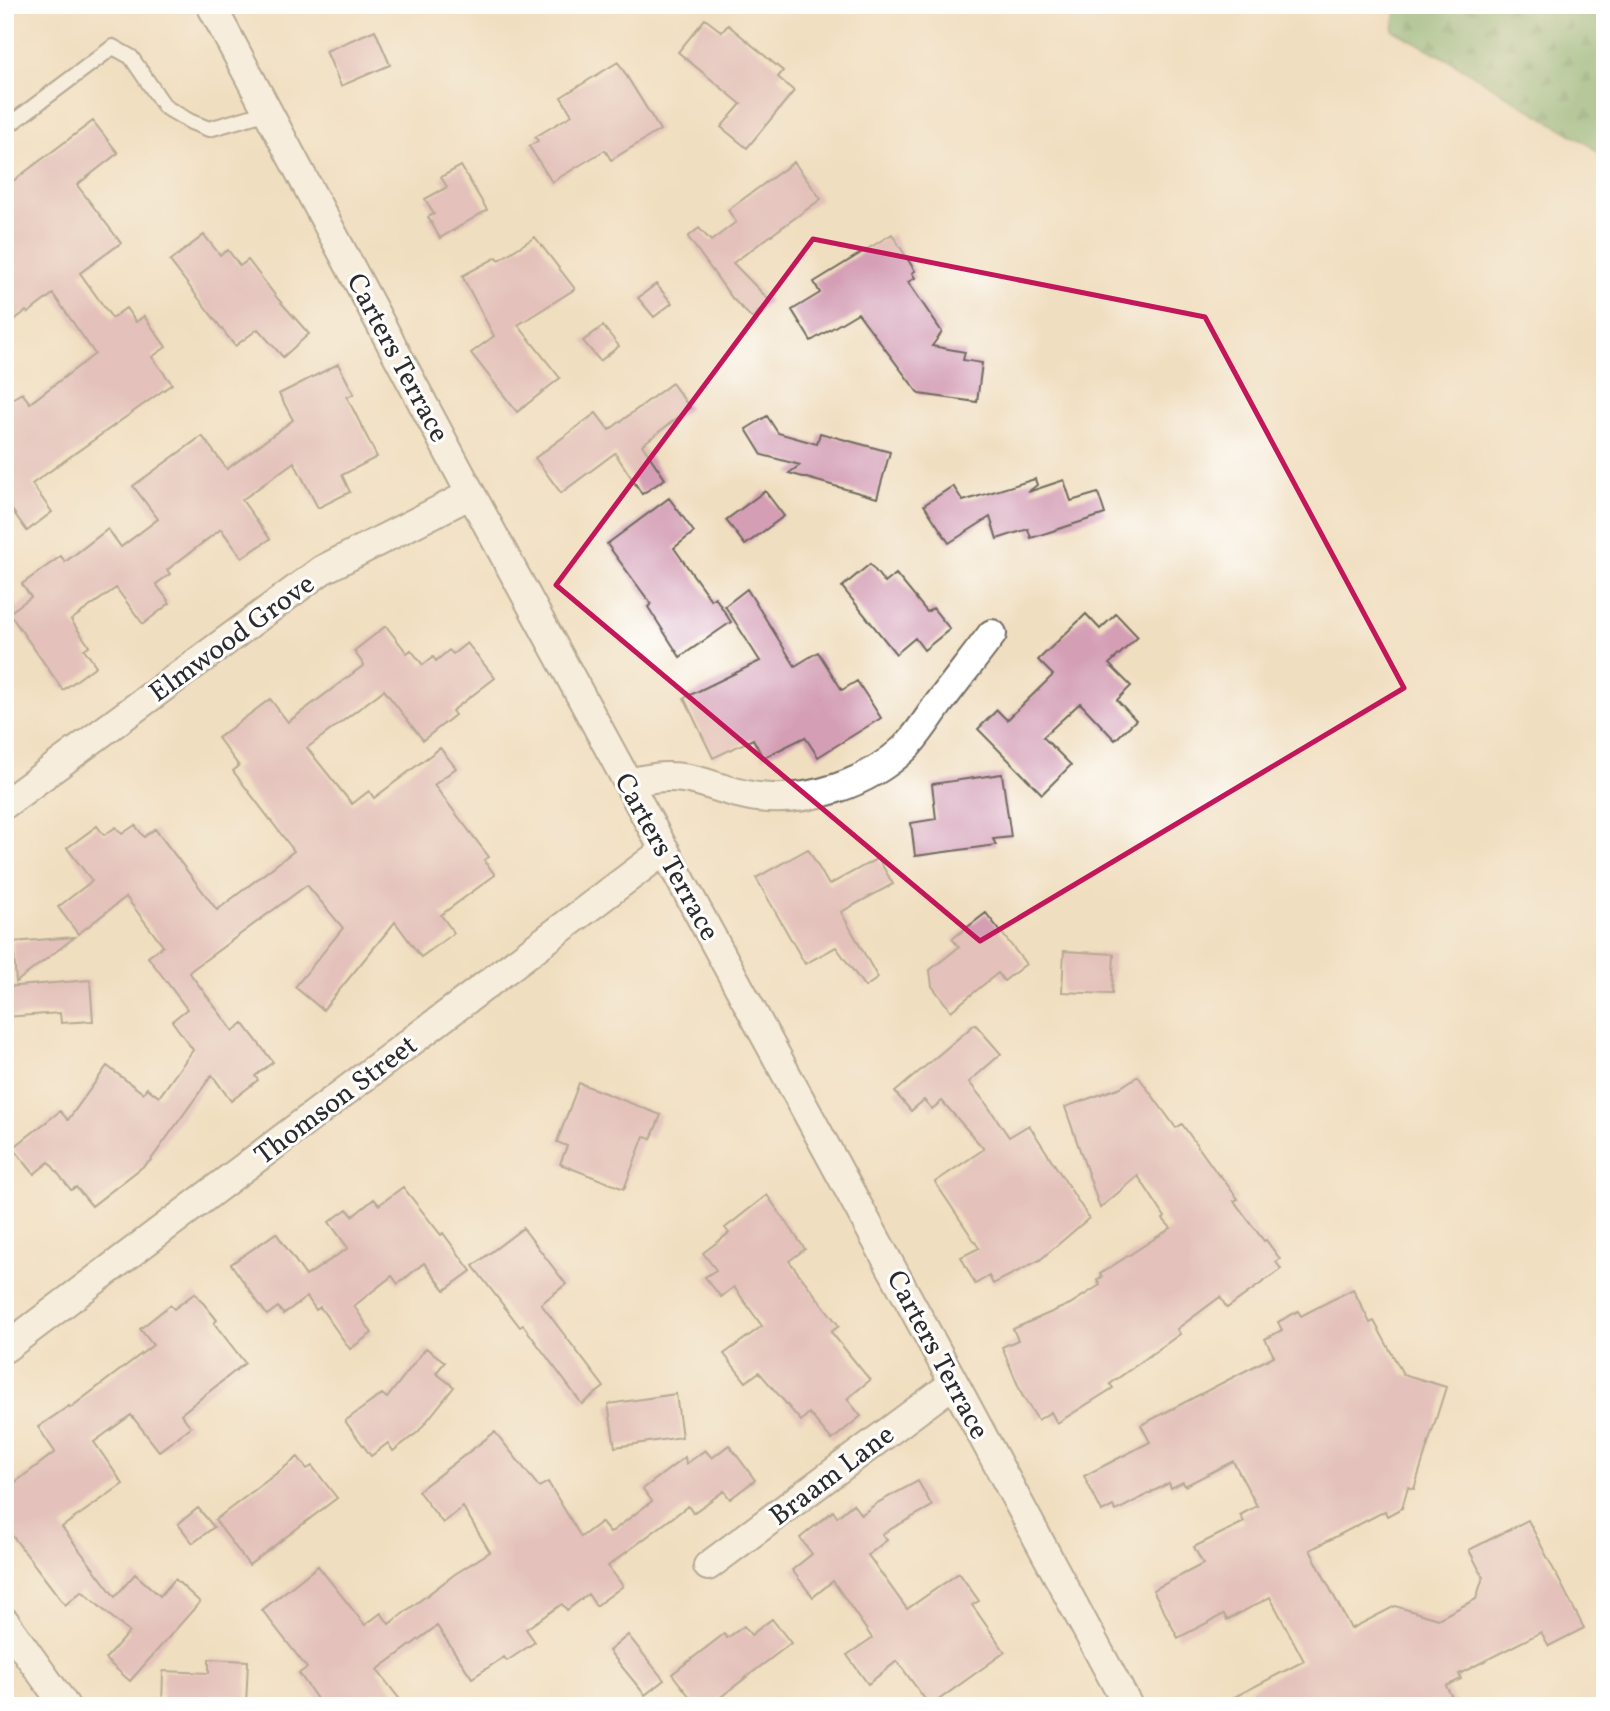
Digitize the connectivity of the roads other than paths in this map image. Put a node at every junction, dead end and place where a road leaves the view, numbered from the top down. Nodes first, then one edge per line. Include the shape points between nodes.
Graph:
1 (211, 5) edge
2 (268, 113) junction
3 (5, 128) edge
4 (471, 494) junction
5 (992, 634) dead end
6 (628, 783) junction
7 (5, 804) edge
8 (665, 850) junction
9 (5, 1348) edge
10 (954, 1382) junction
11 (708, 1566) dead end
12 (5, 1622) edge
13 (65, 1706) edge
14 (1128, 1706) edge

1 - 2 street, Carters Terrace
2 - 3 lane via 209,129 191,122 165,107 131,57 113,47
2 - 4 street, Carters Terrace
4 - 6 street, Carters Terrace
4 - 7 street, Elmwood Grove via 322,570
5 - 6 street via 905,748 880,767 828,792 760,798 669,776
6 - 8 street, Carters Terrace
8 - 9 street, Thomson Street
8 - 10 street, Carters Terrace
10 - 11 street, Braam Lane
10 - 14 street, Carters Terrace
12 - 13 street

